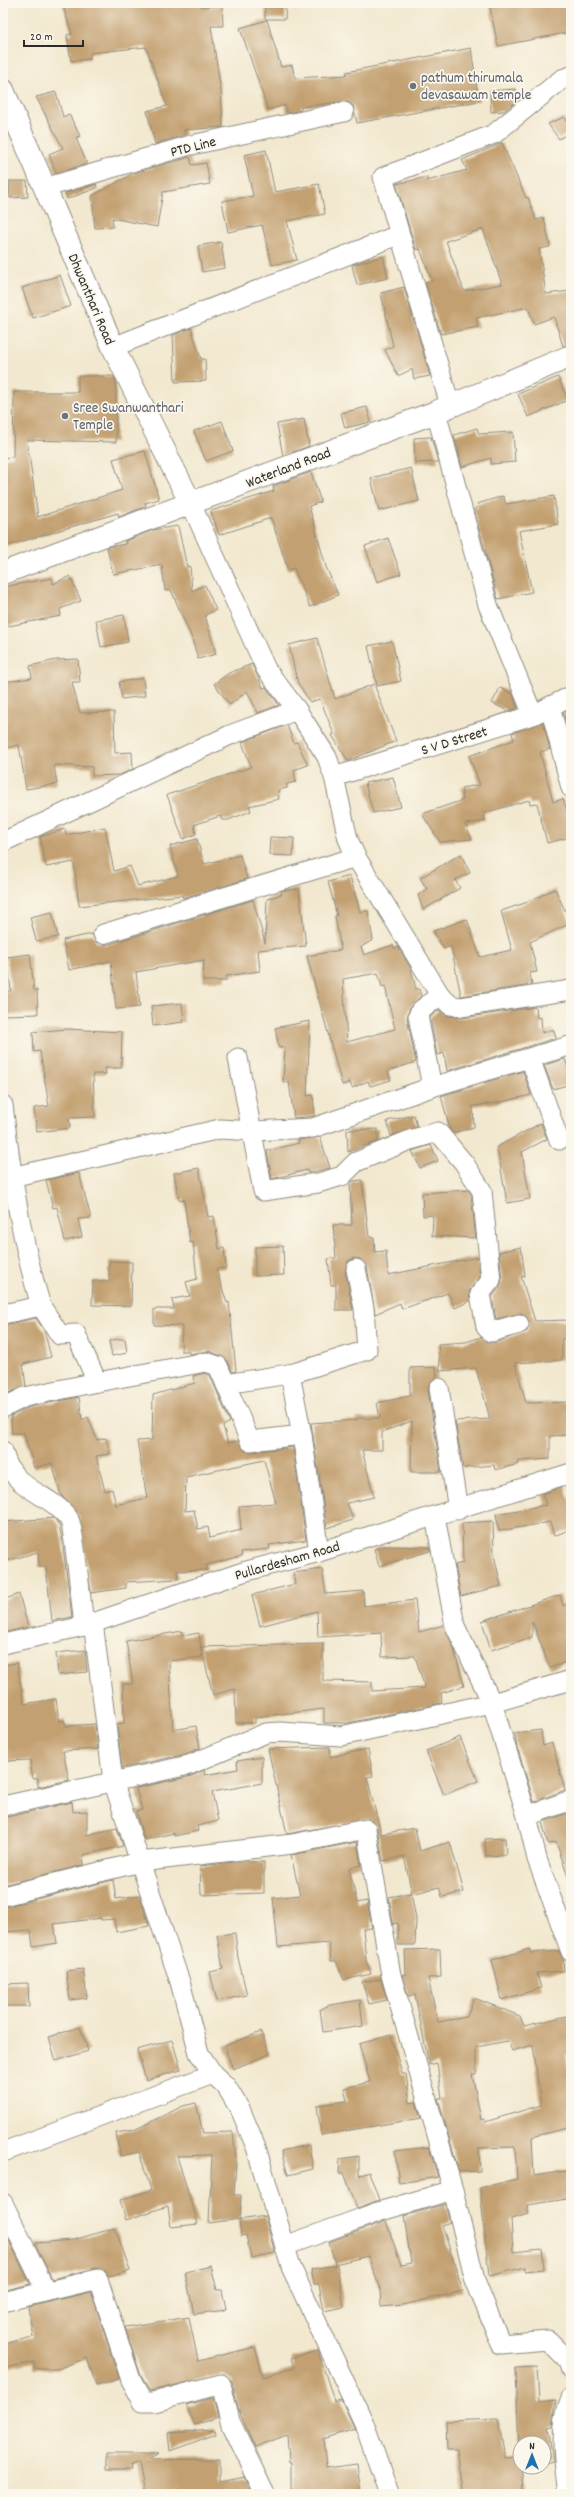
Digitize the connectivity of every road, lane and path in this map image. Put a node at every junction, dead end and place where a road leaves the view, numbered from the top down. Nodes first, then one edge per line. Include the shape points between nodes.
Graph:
1 (571, 76) edge
2 (3, 90) edge
3 (344, 112) dead end
4 (44, 188) junction
5 (398, 235) junction
6 (113, 347) junction
7 (571, 356) edge
8 (443, 409) junction
9 (191, 504) junction
10 (3, 572) edge
11 (571, 696) edge
12 (550, 706) junction
13 (296, 710) junction
14 (533, 715) junction
15 (334, 777) junction
16 (571, 788) edge
17 (3, 842) edge
18 (356, 857) junction
19 (103, 934) dead end
20 (571, 990) edge
21 (440, 995) junction
22 (569, 1046) dead end
23 (238, 1058) dead end
24 (530, 1058) junction
25 (432, 1087) junction
26 (3, 1104) edge
27 (253, 1131) junction
28 (559, 1140) dead end
29 (7, 1178) edge
30 (356, 1269) dead end
31 (42, 1306) junction
32 (3, 1314) edge
33 (519, 1324) dead end
34 (290, 1374) junction
35 (98, 1382) junction
36 (226, 1384) junction
37 (439, 1388) dead end
38 (3, 1408) edge
39 (302, 1435) junction
40 (3, 1451) edge
41 (571, 1473) edge
42 (458, 1510) junction
43 (435, 1516) junction
44 (319, 1552) junction
45 (88, 1624) junction
46 (3, 1644) edge
47 (571, 1680) edge
48 (492, 1703) junction
49 (113, 1780) junction
50 (571, 1800) edge
51 (3, 1806) edge
52 (527, 1816) junction
53 (140, 1862) junction
54 (3, 1896) edge
55 (571, 1952) edge
56 (213, 2074) junction
57 (3, 2152) edge
58 (453, 2190) junction
59 (3, 2203) edge
60 (285, 2246) junction
61 (46, 2290) junction
62 (3, 2302) edge
63 (571, 2371) edge
64 (571, 2398) edge
65 (265, 2494) edge
66 (389, 2494) edge
67 (568, 2494) edge

1 - 5 street via 562,79 494,134 382,177
2 - 4 main road, Dhwanthari Road
3 - 4 street, PTD Line via 187,146
4 - 6 main road, Dhwanthari Road
5 - 6 street
5 - 8 street
6 - 9 main road, Dhwanthari Road
7 - 8 main road, Waterland Road
8 - 9 main road, Waterland Road
8 - 14 street via 488,605
9 - 10 main road, Waterland Road
9 - 13 street via 266,669
11 - 12 street, S V D Street
12 - 14 street, S V D Street
12 - 16 street
13 - 15 street via 327,757
13 - 17 street via 230,735
14 - 15 street, S V D Street
15 - 18 street via 348,839
18 - 19 street
18 - 21 street
20 - 21 street via 461,1007 450,1005
21 - 25 street via 420,1011 418,1016
22 - 24 street
23 - 27 street
24 - 25 street
24 - 28 street
25 - 27 street via 313,1128
26 - 29 street
27 - 29 street via 220,1129
27 - 33 street via 263,1191 318,1184 342,1176 356,1162 410,1140 438,1132 464,1163 482,1191 491,1280 480,1294 486,1327 491,1332
29 - 31 street
30 - 34 street via 364,1308 367,1350
31 - 32 street
31 - 35 street via 60,1335 76,1334
34 - 36 street
34 - 39 street
35 - 36 street via 206,1362 218,1366
35 - 38 street via 25,1397
36 - 39 street via 250,1441
37 - 42 street
39 - 44 street
40 - 45 street via 21,1484 59,1506 70,1521
41 - 42 street, Pullardesham Road
42 - 43 street, Pullardesham Road
43 - 44 street, Pullardesham Road
43 - 48 street via 455,1626
44 - 45 street, Pullardesham Road via 243,1572
45 - 46 street, Pullardesham Road
45 - 49 street
47 - 48 street
48 - 49 street via 341,1736 266,1733 189,1765
48 - 52 street
49 - 51 street
49 - 53 street
50 - 52 street
52 - 55 street via 537,1859
53 - 54 street
53 - 56 street via 180,1982 199,2053
53 - 58 street via 292,1844 366,1829 391,1975
56 - 57 street
56 - 60 street via 226,2086 242,2111 256,2147
58 - 60 street via 378,2212
58 - 63 street via 475,2280 501,2344 548,2340 568,2360
59 - 61 street
60 - 66 street via 291,2267 364,2423
61 - 62 street
61 - 65 street via 98,2280 131,2380 143,2402 220,2384 230,2421
64 - 67 street via 565,2412 564,2425

